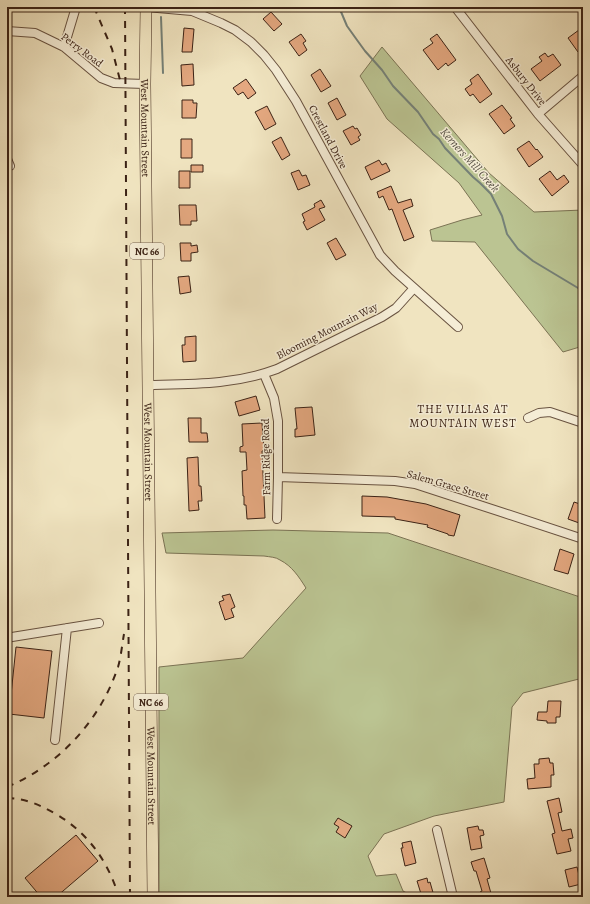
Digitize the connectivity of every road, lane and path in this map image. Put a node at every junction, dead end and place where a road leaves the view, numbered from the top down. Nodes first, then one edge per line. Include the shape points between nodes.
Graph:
1 (76, 7) edge
2 (146, 7) edge
3 (454, 7) edge
4 (7, 32) edge
5 (64, 47) junction
6 (583, 76) edge
7 (145, 84) junction
8 (538, 114) junction
9 (583, 165) edge
10 (414, 288) junction
11 (458, 327) dead end
12 (264, 374) junction
13 (148, 385) junction
14 (528, 418) dead end
15 (583, 423) edge
16 (278, 477) junction
17 (276, 519) dead end
18 (583, 539) edge
19 (99, 623) dead end
20 (67, 628) junction
21 (7, 638) edge
22 (55, 740) dead end
23 (437, 830) dead end
24 (152, 897) edge
25 (453, 897) edge

1 - 5 street
2 - 7 main road, West Mountain Street / NC 66
2 - 10 street, Crestland Drive via 192,11 235,30 264,54 296,102 380,255
3 - 8 street, Asbury Drive
4 - 5 street, Perry Road via 35,33
5 - 7 street, Perry Road via 100,78 114,82
6 - 8 street
7 - 13 main road, West Mountain Street / NC 66
8 - 9 street, Asbury Drive
10 - 11 street, Crestland Drive
10 - 12 street, Blooming Mountain Way via 396,308 382,317
12 - 13 street, Blooming Mountain Way via 204,384
12 - 16 street, Farm Ridge Road via 274,398 278,421
13 - 24 main road, West Mountain Street / NC 66
14 - 15 street via 550,412
16 - 17 street, Farm Ridge Road
16 - 18 street, Salem Grace Street via 415,484
19 - 20 street
20 - 21 street
20 - 22 street
23 - 25 street

